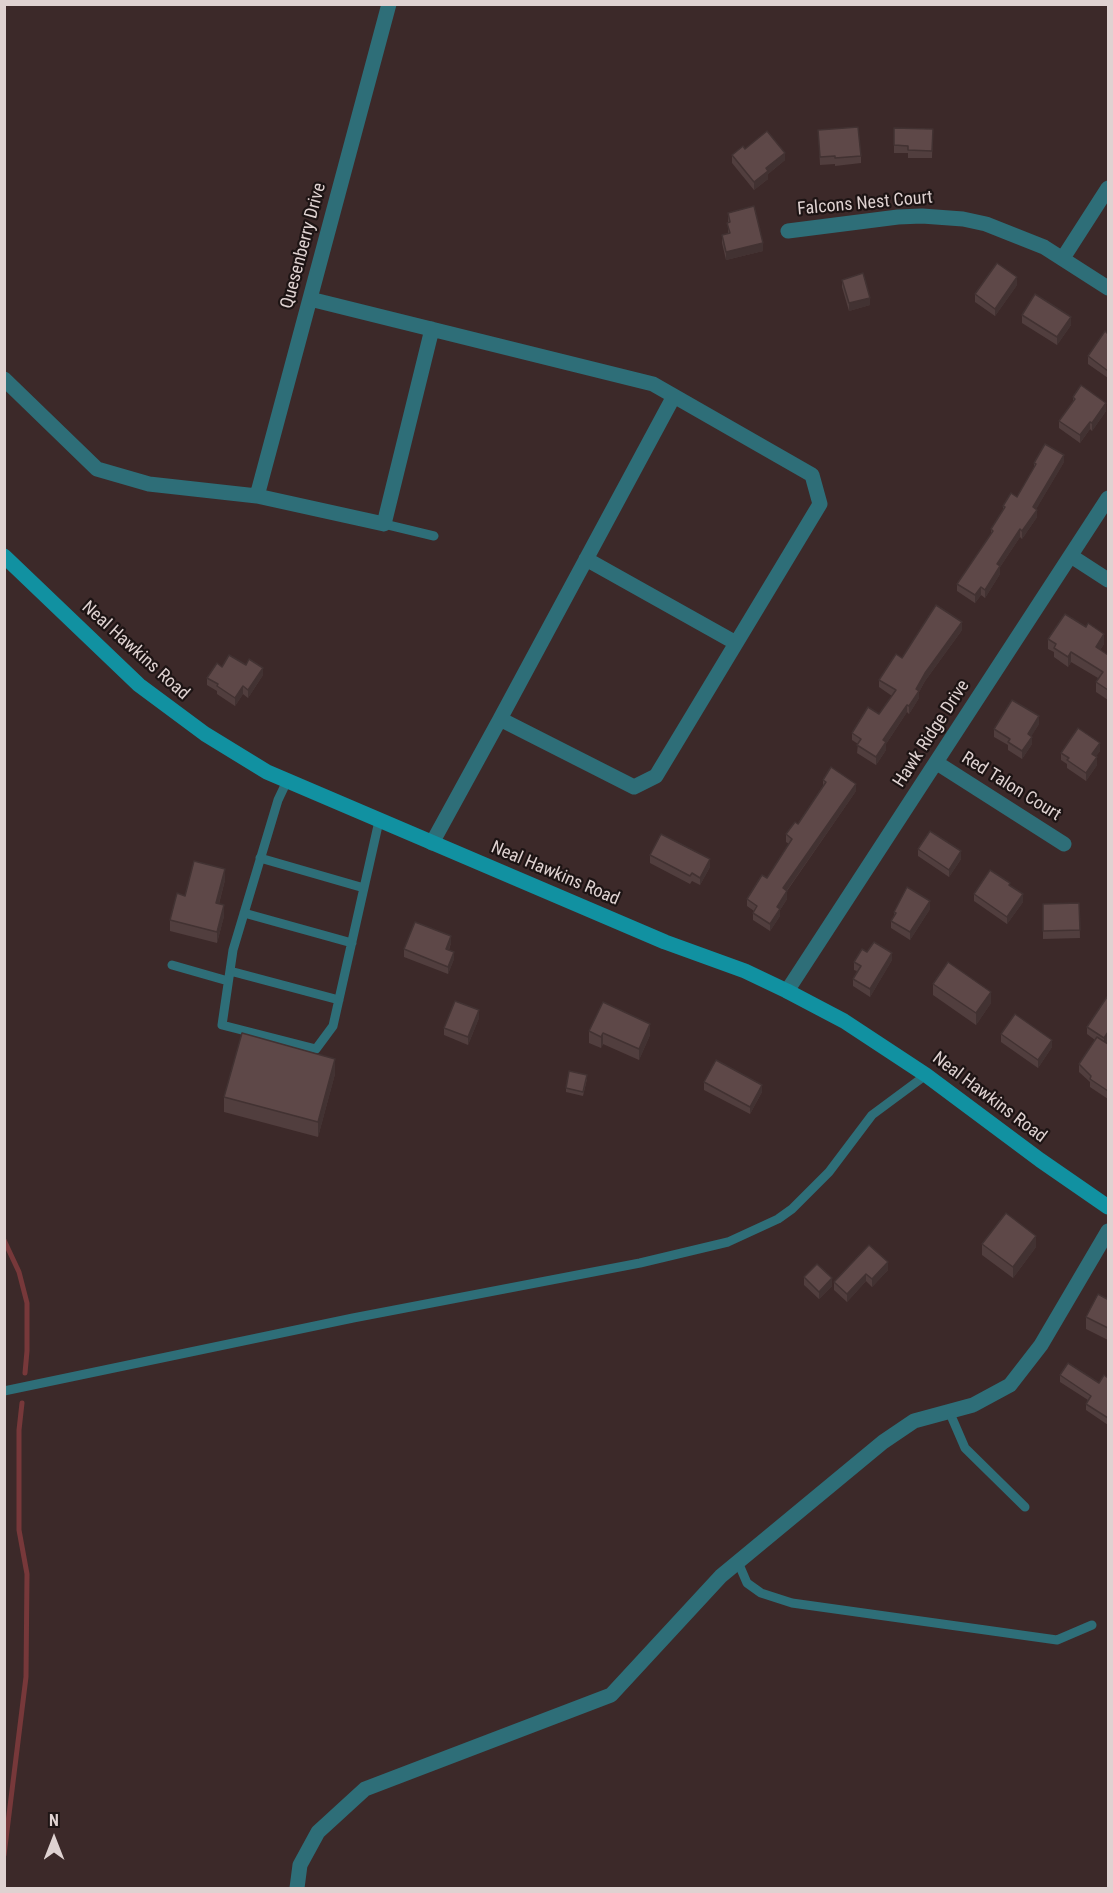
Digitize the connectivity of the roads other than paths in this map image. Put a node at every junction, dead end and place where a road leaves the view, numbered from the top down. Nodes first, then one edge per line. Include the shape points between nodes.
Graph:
1 (389, 4) edge
2 (1108, 188) edge
3 (788, 231) dead end
4 (1063, 258) junction
5 (1108, 288) edge
6 (310, 299) junction
7 (432, 329) junction
8 (4, 379) edge
9 (674, 396) junction
10 (257, 496) junction
11 (1108, 498) edge
12 (384, 524) junction
13 (434, 536) dead end
14 (4, 556) edge
15 (1071, 556) junction
16 (586, 559) junction
17 (1108, 580) edge
18 (736, 643) junction
19 (500, 719) junction
20 (937, 763) junction
21 (287, 781) junction
22 (379, 821) junction
23 (432, 843) junction
24 (1065, 844) dead end
25 (260, 858) junction
26 (364, 888) junction
27 (244, 913) junction
28 (352, 943) junction
29 (172, 965) dead end
30 (229, 976) junction
31 (787, 991) junction
32 (339, 1000) junction
33 (926, 1075) junction
34 (1108, 1207) edge
35 (1108, 1231) edge
36 (4, 1391) edge
37 (949, 1412) junction
38 (1025, 1506) dead end
39 (738, 1562) junction
40 (1092, 1625) dead end
41 (297, 1888) edge

1 - 6 street, Quesenberry Drive
2 - 4 street
3 - 4 street, Falcons Nest Court via 898,217 943,217 986,224
4 - 5 street, Falcons Nest Court
6 - 7 street
6 - 10 street, Quesenberry Drive
7 - 9 street via 653,384
7 - 12 street
8 - 10 street via 97,469 149,484
9 - 16 street
9 - 18 street via 812,476 820,504
10 - 12 street
11 - 15 street, Hawk Ridge Drive
12 - 13 lane
14 - 21 street, Neal Hawkins Road via 139,685 205,734
15 - 17 street
15 - 20 street, Hawk Ridge Drive
16 - 18 street
16 - 19 street
18 - 19 street via 656,776 634,787
19 - 23 street
20 - 24 street, Red Talon Court
20 - 31 street, Hawk Ridge Drive
21 - 22 street, Neal Hawkins Road
21 - 25 lane
22 - 23 street, Neal Hawkins Road
22 - 26 lane
23 - 31 street, Neal Hawkins Road
25 - 26 lane
25 - 27 lane
26 - 28 lane
27 - 28 lane
27 - 30 lane
28 - 32 lane
29 - 30 lane
30 - 32 lane
30 - 32 lane via 222,1025 316,1049 333,1026
31 - 33 street, Neal Hawkins Road via 844,1021
33 - 34 street, Neal Hawkins Road
33 - 36 lane via 872,1115 829,1172 792,1209 728,1242
35 - 37 street via 1041,1345 1010,1385 973,1406
37 - 38 lane via 965,1448
37 - 39 street via 914,1421 883,1442
39 - 40 lane via 747,1582 761,1593 792,1603 1057,1640
39 - 41 street via 611,1695 365,1789 318,1832 300,1865

